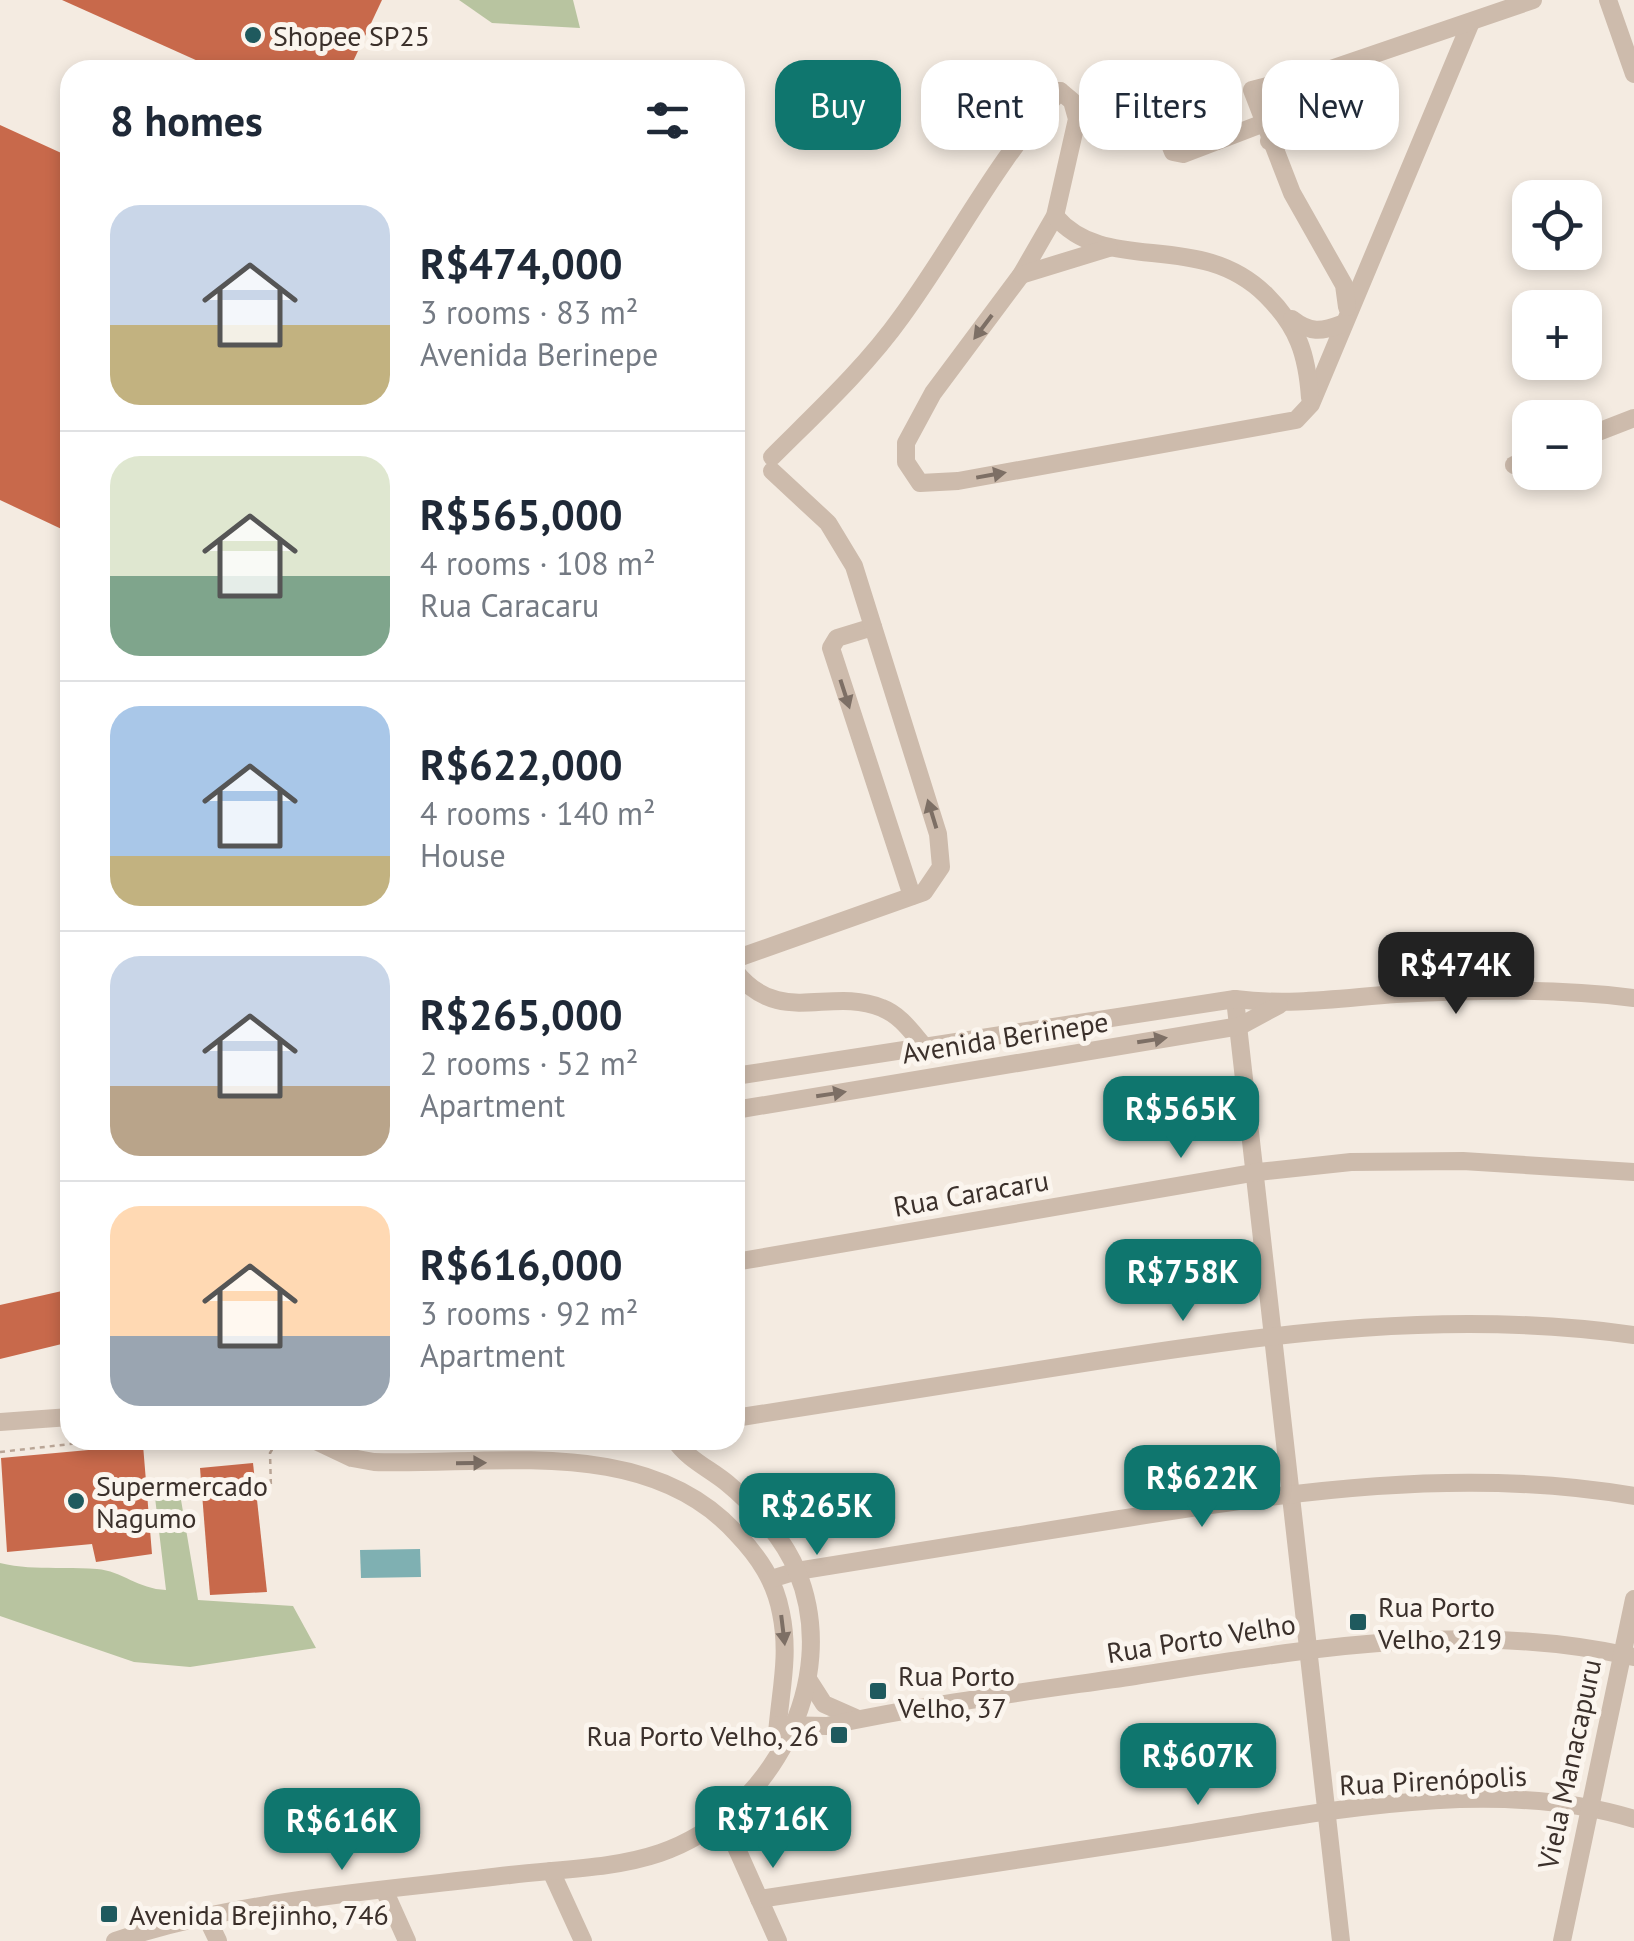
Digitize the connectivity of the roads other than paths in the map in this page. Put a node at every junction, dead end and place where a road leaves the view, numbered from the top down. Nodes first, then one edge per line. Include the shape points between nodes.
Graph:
1 (1533, 0) edge
2 (1608, 0) edge
3 (1472, 22) junction
4 (1357, 60) edge
5 (1634, 74) edge
6 (1262, 88) edge
7 (1060, 91) joint
8 (1262, 120) edge
9 (1172, 150) edge
10 (1198, 150) edge
11 (1275, 150) edge
12 (1055, 216) junction
13 (1110, 248) junction
14 (1021, 275) junction
15 (1283, 313) junction
16 (1344, 317) junction
17 (1311, 404) junction
18 (1634, 418) edge
19 (1602, 430) edge
20 (873, 627) junction
21 (912, 896) junction
22 (745, 955) edge
23 (745, 980) edge
24 (1634, 985) edge
25 (1580, 991) junction
26 (1236, 998) junction
27 (1634, 998) edge
28 (1280, 1005) junction
29 (1240, 1026) junction
30 (923, 1046) junction
31 (745, 1074) edge
32 (745, 1108) edge
33 (1258, 1172) junction
34 (1634, 1172) edge
35 (745, 1260) edge
36 (1276, 1334) junction
37 (1634, 1334) edge
38 (745, 1416) edge
39 (60, 1417) edge
40 (0, 1422) edge
41 (335, 1450) edge
42 (686, 1450) edge
43 (1294, 1492) junction
44 (1634, 1496) edge
45 (798, 1572) junction
46 (772, 1580) junction
47 (1634, 1599) edge
48 (1312, 1649) junction
49 (1627, 1656) edge
50 (808, 1679) junction
51 (859, 1719) junction
52 (787, 1726) junction
53 (1587, 1807) junction
54 (1328, 1812) junction
55 (1634, 1819) edge
56 (724, 1820) junction
57 (551, 1871) junction
58 (385, 1892) junction
59 (760, 1899) junction
60 (206, 1916) junction
61 (143, 1938) edge
62 (115, 1941) edge
63 (218, 1941) edge
64 (408, 1941) edge
65 (583, 1941) edge
66 (778, 1941) edge
67 (1341, 1941) edge
68 (1562, 1941) edge

1 - 3 street
2 - 5 street
3 - 4 street
3 - 16 street
6 - 8 street via 1252,90
7 - 12 street via 1072,101 1076,119
7 - 20 street via 1016,139 902,317 772,464 828,524 854,566
9 - 10 street
11 - 16 street via 1344,285
12 - 13 street via 1069,232
12 - 14 street
13 - 14 street
13 - 15 street via 1196,256 1244,274
14 -> 17 street via 933,393 906,443 906,462 920,483 1296,420
15 - 16 street via 1321,332
15 - 17 street via 1302,341
16 - 17 street
18 - 19 street
21 -> 20 street via 936,881 942,867 938,834
20 -> 21 street via 837,638 832,648
21 - 22 street
23 - 30 street via 780,1002 879,1006
24 - 25 street
25 - 27 street, Avenida Berinepe
25 - 28 street, Avenida Berinepe via 1398,994
26 - 28 street, Avenida Berinepe
26 - 29 street
26 - 30 street, Avenida Berinepe
28 - 29 street, Avenida Berinepe
32 -> 29 street, Avenida Berinepe
29 - 33 street
30 - 31 street, Avenida Berinepe
33 - 34 street, Rua Caracaru via 1406,1160
33 - 35 street, Rua Caracaru
33 - 36 street
36 - 37 street via 1400,1322 1507,1322
36 - 38 street
36 - 43 street
39 - 40 street
41 -> 46 street via 374,1462 571,1462 666,1482 726,1522
42 - 45 street via 761,1518
43 - 44 street via 1511,1483
43 - 45 street
43 - 48 street
45 - 46 street
45 - 50 street via 808,1624
46 -> 52 street via 781,1612
47 - 49 street, Viela Manacapuru
48 - 49 street, Rua Porto Velho via 1454,1637
48 - 51 street, Rua Porto Velho
48 - 54 street
49 - 53 street, Viela Manacapuru
50 - 51 street via 824,1704
50 - 52 street
51 - 52 street, Rua Porto Velho
52 - 56 street via 775,1760
53 - 54 street, Rua Pirenópolis via 1482,1801
53 - 55 street, Rua Pirenópolis
53 - 68 street, Viela Manacapuru
54 - 59 street, Rua Pirenópolis
54 - 67 street
56 - 57 street via 658,1854
56 - 59 street
57 - 58 street
57 - 65 street
58 - 60 street
58 - 64 street
59 - 66 street
60 - 61 street
60 - 63 street
61 - 62 street

